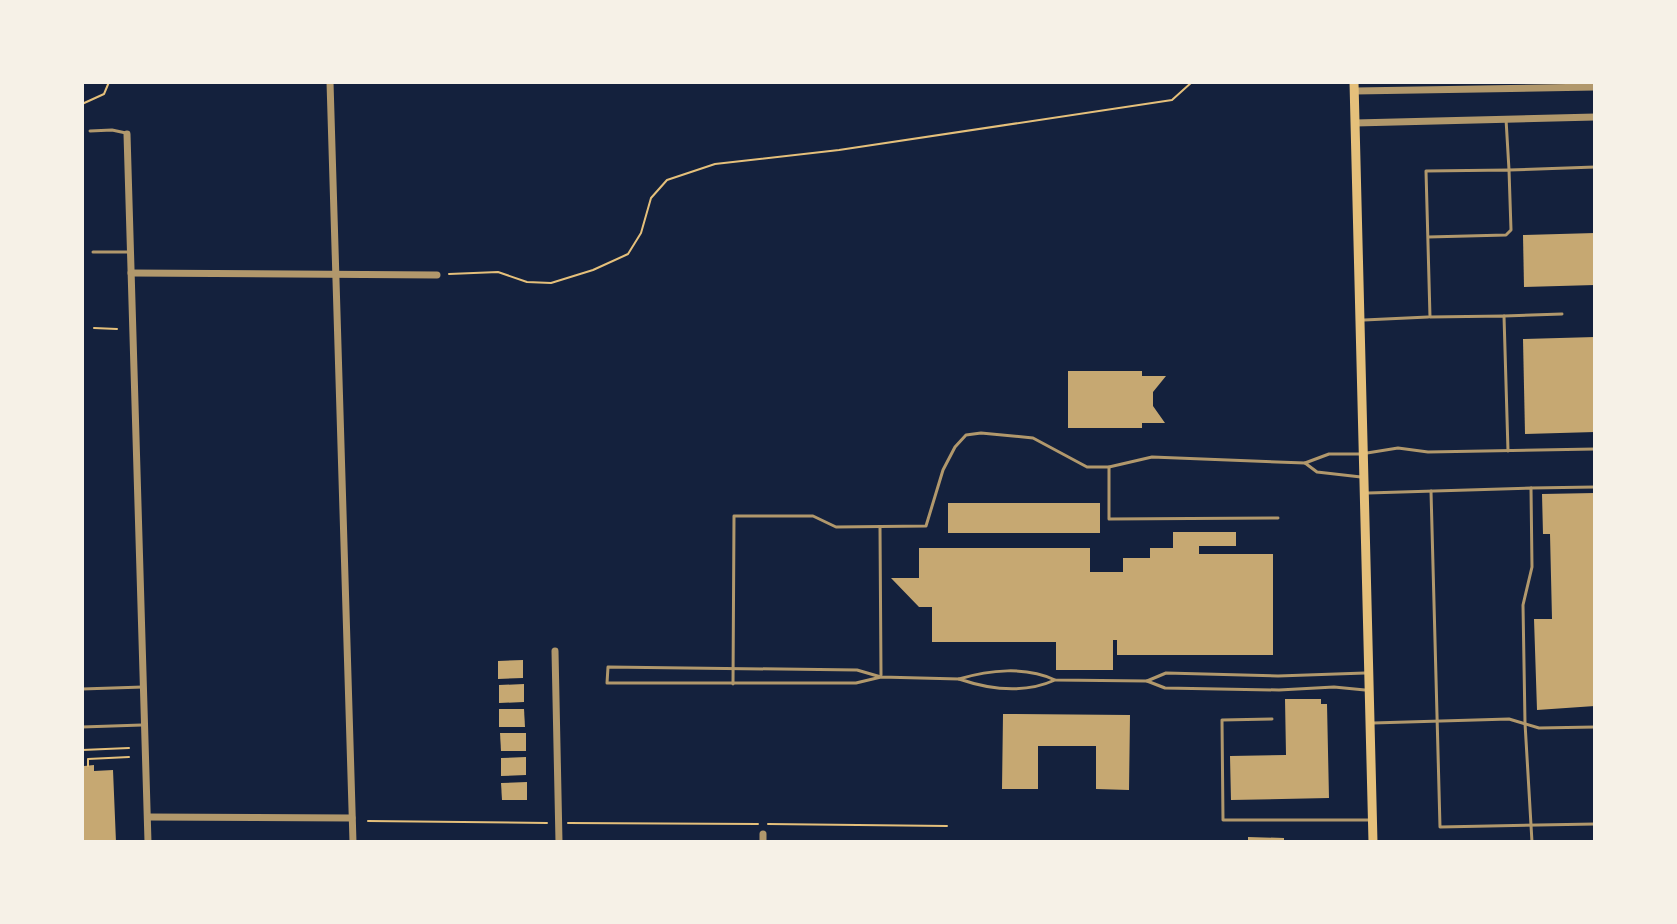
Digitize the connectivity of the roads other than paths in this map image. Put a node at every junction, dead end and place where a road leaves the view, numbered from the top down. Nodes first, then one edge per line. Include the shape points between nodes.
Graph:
1 (330, 82) edge
2 (1354, 87) edge
3 (1595, 87) edge
4 (1595, 117) edge
5 (1506, 119) junction
6 (1355, 123) junction
7 (90, 131) dead end
8 (127, 134) joint
9 (1595, 167) edge
10 (1509, 170) junction
11 (1428, 237) junction
12 (93, 252) dead end
13 (131, 252) junction
14 (131, 273) junction
15 (336, 274) junction
16 (437, 275) road end
17 (1562, 314) dead end
18 (1504, 316) junction
19 (1430, 317) junction
20 (1360, 320) junction
21 (1595, 449) edge
22 (1508, 451) junction
23 (1363, 454) junction
24 (1305, 463) junction
25 (1109, 467) junction
26 (1364, 478) junction
27 (1595, 487) edge
28 (1531, 488) junction
29 (1431, 491) junction
30 (1364, 493) junction
31 (1278, 518) dead end
32 (880, 527) junction
33 (555, 651) dead end
34 (733, 668) junction
35 (1369, 673) junction
36 (881, 677) junction
37 (959, 679) junction
38 (1055, 680) junction
39 (1147, 681) junction
40 (733, 684) junction
41 (143, 687) junction
42 (82, 689) edge
43 (1369, 690) junction
44 (1272, 719) dead end
45 (1435, 721) junction
46 (1525, 723) junction
47 (1370, 724) junction
48 (144, 725) junction
49 (82, 727) edge
50 (1595, 727) edge
51 (148, 817) junction
52 (352, 818) junction
53 (1372, 820) junction
54 (1595, 824) edge
55 (1532, 825) junction
56 (148, 842) edge
57 (353, 842) edge
58 (559, 842) edge
59 (1373, 842) edge
60 (1532, 842) edge

1 - 15 street
2 - 3 street
2 - 6 main road
4 - 5 street
5 - 6 street
5 - 10 lane
6 - 20 main road
7 - 8 lane
8 - 13 street
9 - 10 lane
10 - 11 lane via 1511,230 1506,235
10 - 11 lane via 1426,171
11 - 19 lane
12 - 13 lane
13 - 14 street
14 - 15 street
14 - 41 street
15 - 16 street
15 - 52 street
17 - 18 lane
18 - 19 lane
18 - 22 lane
19 - 20 lane
20 - 23 main road
21 - 22 lane
22 - 23 lane via 1398,448
23 - 24 lane via 1329,454
23 - 26 main road
24 - 25 lane via 1152,457
24 - 26 lane via 1317,472
25 - 31 lane via 1109,519
25 - 32 lane via 1087,467 1033,438 966,435 943,470 926,526
26 - 30 main road
27 - 28 lane
28 - 29 lane
28 - 46 lane via 1532,567 1523,605
29 - 30 lane
29 - 45 lane
30 - 35 main road
32 - 34 lane via 836,527 813,516 734,516
32 - 36 lane
33 - 58 street
34 - 36 lane via 857,670
34 - 40 lane
34 - 40 lane via 608,667 607,683
35 - 39 lane via 1166,673
35 - 43 main road
36 - 37 lane
36 - 40 lane via 856,683
37 - 38 lane via 986,671 1041,673
37 - 38 lane via 984,687 1036,688
38 - 39 lane
39 - 43 lane via 1165,688
41 - 42 lane
41 - 48 street
43 - 47 main road
44 - 53 lane via 1222,720 1223,820
45 - 46 lane
45 - 47 lane
45 - 55 lane via 1440,827
46 - 50 lane via 1539,728
46 - 55 lane
47 - 53 main road
48 - 49 lane
48 - 51 street
51 - 52 street
51 - 56 street
52 - 57 street
53 - 59 main road
54 - 55 lane
55 - 60 lane

